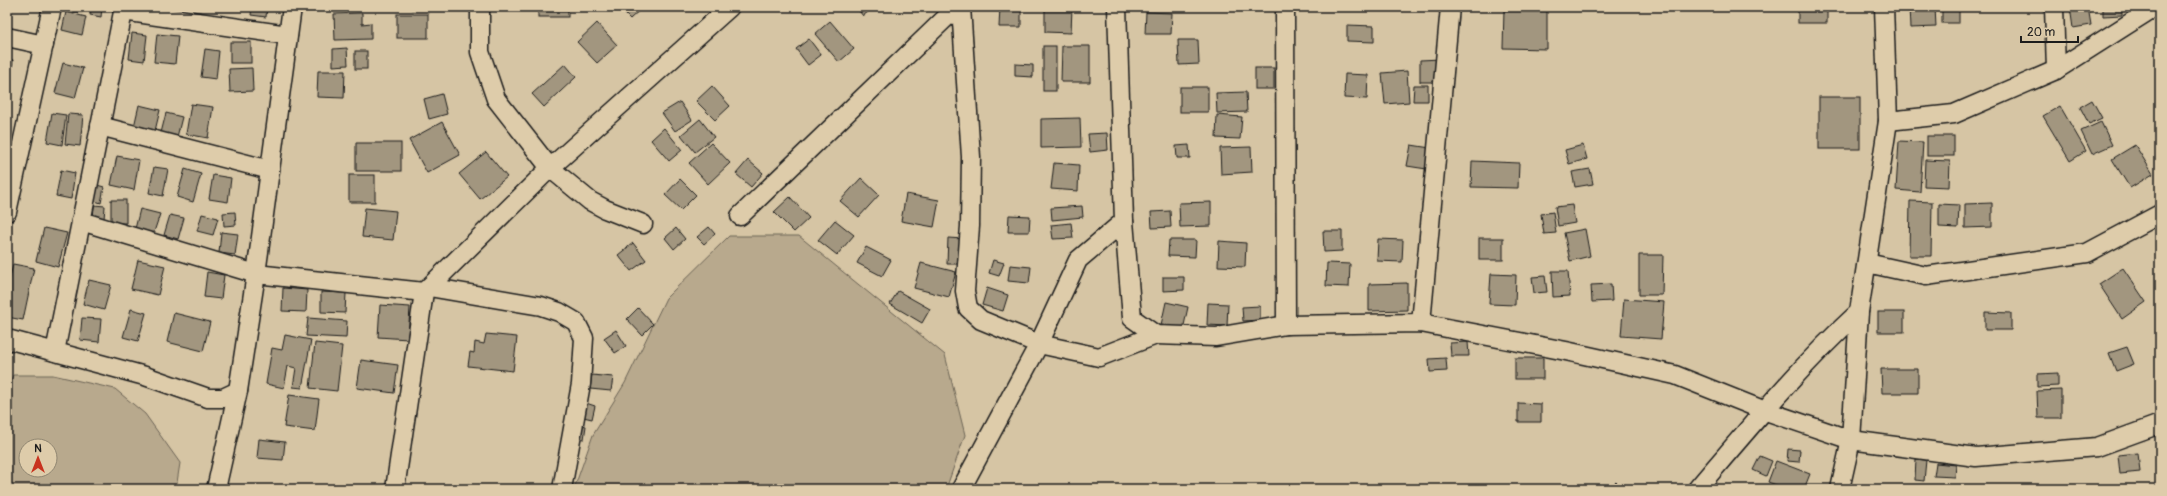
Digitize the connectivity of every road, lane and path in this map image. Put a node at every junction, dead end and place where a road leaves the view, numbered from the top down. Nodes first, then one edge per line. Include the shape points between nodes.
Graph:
1 (52, 7) edge
2 (292, 7) edge
3 (480, 7) edge
4 (730, 7) edge
5 (957, 7) edge
6 (961, 7) edge
7 (1117, 7) edge
8 (1285, 7) edge
9 (1450, 7) edge
10 (1884, 7) edge
11 (2054, 7) edge
12 (2155, 7) edge
13 (123, 9) edge
14 (288, 35) junction
15 (7, 37) edge
16 (44, 45) junction
17 (2056, 70) junction
18 (1888, 121) junction
19 (100, 126) junction
20 (14, 153) edge
21 (550, 168) junction
22 (270, 170) junction
23 (7, 212) edge
24 (2160, 214) edge
25 (740, 216) dead end
26 (81, 221) junction
27 (1124, 221) junction
28 (643, 224) dead end
29 (1867, 263) junction
30 (256, 274) junction
31 (426, 290) junction
32 (1859, 312) junction
33 (1421, 323) junction
34 (1286, 325) junction
35 (1156, 335) junction
36 (7, 339) edge
37 (1039, 344) junction
38 (54, 352) junction
39 (238, 391) junction
40 (1763, 410) junction
41 (2160, 424) edge
42 (1852, 440) junction
43 (216, 489) edge
44 (395, 489) edge
45 (562, 489) edge
46 (961, 489) edge
47 (1696, 489) edge
48 (1840, 489) edge

1 - 16 street
2 - 14 street
3 - 21 street via 480,52 496,99
4 - 21 street
5 - 25 street
6 - 37 street via 971,157 970,226 965,291 968,308 981,320
7 - 27 street
8 - 34 street
9 - 33 street
10 - 18 street
11 - 17 street
12 - 17 street
13 - 14 street
13 - 19 street
14 - 22 street
15 - 16 street
16 - 20 street
17 - 18 street via 1954,114
18 - 29 street
19 - 22 street
19 - 26 street
20 - 23 street
21 - 28 street via 590,200 605,209
21 - 31 street
22 - 30 street
24 - 29 street via 2087,253 1926,276
26 - 30 street
26 - 38 street
27 - 35 street via 1132,318
27 - 37 street via 1078,260
29 - 32 street
30 - 31 street
30 - 39 street
31 - 44 street
31 - 45 street via 541,306 559,312 576,322 584,338 581,384
32 - 40 street via 1819,349
32 - 42 street
33 - 34 street
33 - 40 street via 1675,375
34 - 35 street via 1216,337
35 - 37 street via 1099,356
36 - 38 street
37 - 46 street
38 - 39 street via 145,376 208,398 223,398
39 - 43 street
40 - 42 street
40 - 47 street
41 - 42 street via 2097,447 1976,457
42 - 48 street

